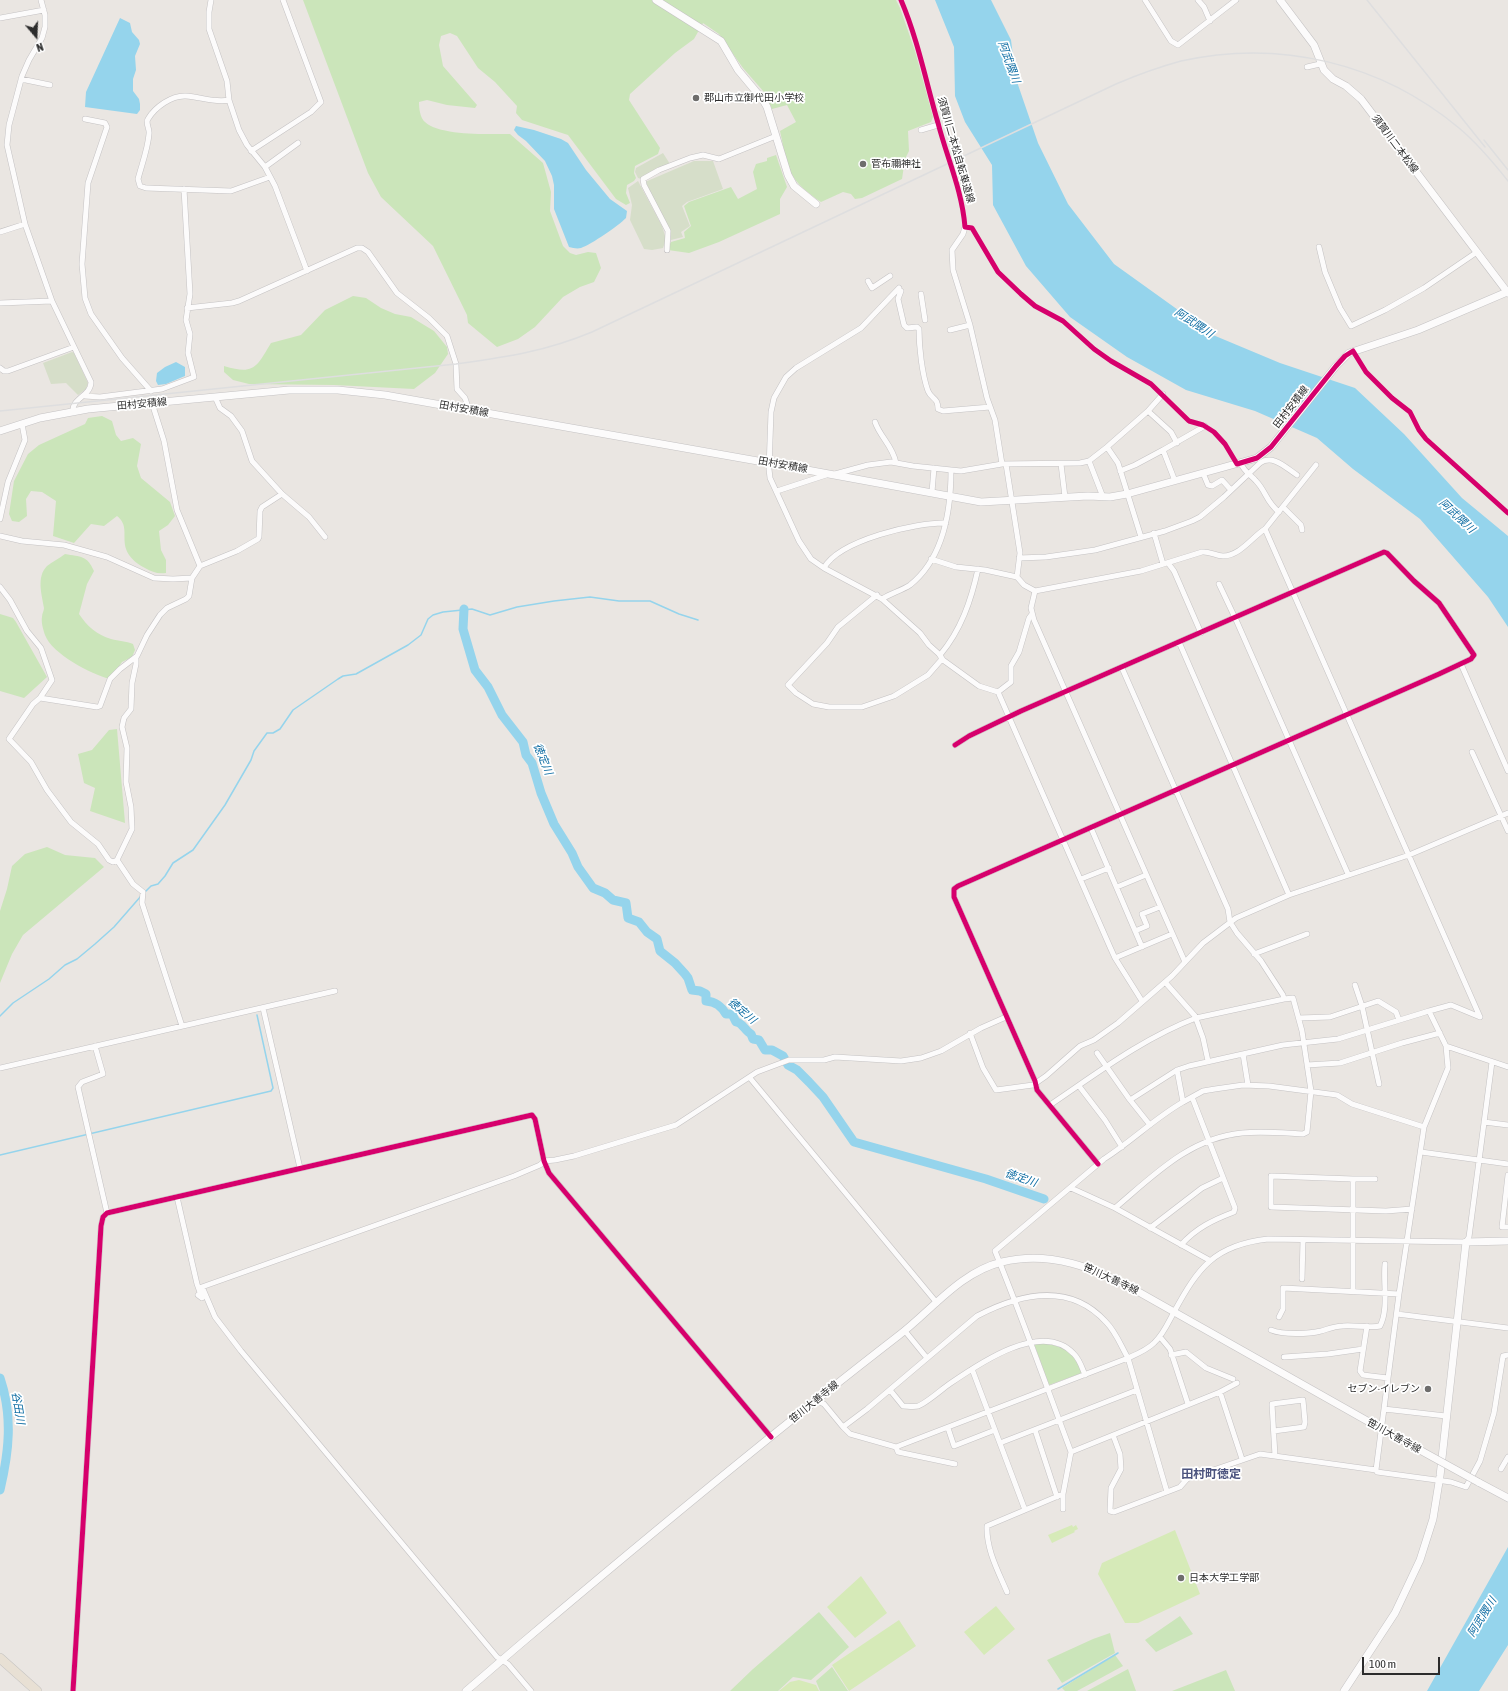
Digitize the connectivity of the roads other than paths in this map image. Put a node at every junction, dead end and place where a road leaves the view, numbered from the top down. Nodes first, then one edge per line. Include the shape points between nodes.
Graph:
1 (41, 0) edge
2 (211, 0) edge
3 (283, 0) edge
4 (656, 0) edge
5 (1145, 0) edge
6 (1198, 0) edge
7 (1236, 0) edge
8 (1280, 0) edge
9 (44, 10) junction
10 (0, 18) edge
11 (1210, 21) junction
12 (1320, 64) junction
13 (1307, 67) dead end
14 (22, 79) junction
15 (50, 85) dead end
16 (229, 100) junction
17 (84, 119) dead end
18 (938, 125) dead end
19 (921, 130) dead end
20 (776, 136) junction
21 (298, 143) dead end
22 (251, 152) junction
23 (265, 167) junction
24 (270, 177) junction
25 (184, 189) junction
26 (816, 204) dead end
27 (25, 224) junction
28 (965, 227) dead end
29 (0, 232) edge
30 (1319, 247) dead end
31 (667, 250) dead end
32 (1477, 252) junction
33 (307, 271) junction
34 (890, 276) dead end
35 (868, 281) dead end
36 (1508, 292) edge
37 (921, 294) dead end
38 (52, 301) junction
39 (0, 303) edge
40 (187, 308) junction
41 (925, 320) dead end
42 (970, 325) junction
43 (950, 330) dead end
44 (74, 348) junction
45 (0, 368) edge
46 (151, 391) junction
47 (1163, 394) dead end
48 (85, 396) junction
49 (215, 397) junction
50 (152, 403) junction
51 (990, 407) junction
52 (469, 410) junction
53 (73, 411) junction
54 (1148, 411) junction
55 (875, 422) dead end
56 (22, 424) junction
57 (1205, 426) dead end
58 (0, 431) edge
59 (1176, 443) junction
60 (1107, 447) junction
61 (1163, 450) junction
62 (1089, 461) junction
63 (769, 462) junction
64 (896, 462) junction
65 (1241, 463) junction
66 (1004, 464) junction
67 (1062, 464) junction
68 (1316, 465) dead end
69 (934, 468) junction
70 (952, 470) junction
71 (1120, 471) junction
72 (1203, 473) junction
73 (831, 474) junction
74 (1249, 474) junction
75 (1297, 475) dead end
76 (1175, 481) junction
77 (1231, 490) junction
78 (777, 491) junction
79 (932, 492) junction
80 (282, 494) junction
81 (1127, 494) junction
82 (950, 496) junction
83 (1065, 497) junction
84 (1103, 497) junction
85 (1012, 500) junction
86 (1, 506) edge
87 (1283, 507) junction
88 (1279, 512) junction
89 (0, 519) edge
90 (946, 523) junction
91 (1265, 529) junction
92 (1302, 530) dead end
93 (1154, 533) junction
94 (0, 536) edge
95 (326, 537) dead end
96 (1141, 537) junction
97 (1019, 558) junction
98 (931, 559) junction
99 (1165, 563) junction
100 (200, 566) junction
101 (824, 568) junction
102 (978, 569) junction
103 (1017, 577) junction
104 (192, 578) junction
105 (1219, 584) dead end
106 (0, 587) edge
107 (1035, 591) junction
108 (1293, 593) junction
109 (877, 595) junction
110 (882, 599) junction
111 (1032, 614) junction
112 (1235, 617) junction
113 (1201, 632) junction
114 (1179, 642) junction
115 (941, 657) junction
116 (136, 658) junction
117 (1461, 664) junction
118 (1122, 668) junction
119 (998, 692) junction
120 (1065, 692) junction
121 (40, 698) junction
122 (1347, 715) junction
123 (1010, 717) junction
124 (1289, 740) junction
125 (955, 745) dead end
126 (1472, 752) dead end
127 (1233, 765) junction
128 (1508, 771) edge
129 (1176, 790) junction
130 (1508, 813) edge
131 (1119, 815) junction
132 (1501, 816) junction
133 (1091, 828) junction
134 (1508, 831) edge
135 (1063, 839) junction
136 (1409, 855) junction
137 (117, 860) junction
138 (1109, 868) junction
139 (1348, 874) junction
140 (1146, 875) junction
141 (1081, 879) junction
142 (1117, 887) junction
143 (1289, 895) junction
144 (1160, 907) junction
145 (1230, 922) junction
146 (1135, 931) junction
147 (1172, 934) junction
148 (1307, 934) dead end
149 (1142, 947) junction
150 (1254, 954) junction
151 (1115, 958) junction
152 (1185, 962) junction
153 (1165, 982) junction
154 (1355, 985) dead end
155 (335, 991) dead end
156 (1284, 999) junction
157 (1142, 1001) junction
158 (1362, 1006) junction
159 (263, 1008) junction
160 (1429, 1011) junction
161 (1006, 1017) junction
162 (1196, 1018) junction
163 (1299, 1018) junction
164 (1399, 1020) junction
165 (182, 1026) junction
166 (1367, 1030) junction
167 (970, 1033) junction
168 (1440, 1033) junction
169 (1303, 1042) junction
170 (95, 1046) junction
171 (1446, 1046) junction
172 (1097, 1053) dead end
173 (1372, 1053) junction
174 (1243, 1054) junction
175 (1208, 1061) junction
176 (1492, 1062) junction
177 (1307, 1066) junction
178 (1508, 1067) edge
179 (0, 1068) edge
180 (1107, 1068) junction
181 (1177, 1070) junction
182 (750, 1078) junction
183 (1035, 1083) junction
184 (1379, 1084) dead end
185 (1248, 1085) junction
186 (1079, 1086) junction
187 (1311, 1091) junction
188 (1192, 1098) junction
189 (1130, 1100) junction
190 (1183, 1102) junction
191 (1050, 1105) junction
192 (1484, 1122) junction
193 (1150, 1125) junction
194 (1508, 1125) edge
195 (1424, 1127) junction
196 (1208, 1140) junction
197 (1122, 1147) junction
198 (1420, 1152) junction
199 (1480, 1160) junction
200 (544, 1161) junction
201 (1098, 1164) junction
202 (1508, 1164) edge
203 (300, 1168) junction
204 (1508, 1175) edge
205 (1223, 1178) junction
206 (1352, 1179) junction
207 (1375, 1179) dead end
208 (1071, 1188) junction
209 (177, 1197) junction
210 (1115, 1208) junction
211 (1412, 1209) junction
212 (1353, 1210) junction
213 (107, 1213) junction
214 (1508, 1227) edge
215 (1150, 1228) junction
216 (1303, 1240) junction
217 (1353, 1241) junction
218 (1508, 1241) edge
219 (1407, 1242) junction
220 (1466, 1242) junction
221 (1181, 1245) junction
222 (1209, 1260) junction
223 (1000, 1262) junction
224 (1385, 1264) dead end
225 (1302, 1279) dead end
226 (201, 1289) junction
227 (1353, 1291) junction
228 (1386, 1293) junction
229 (1399, 1294) junction
230 (198, 1295) dead end
231 (1015, 1299) junction
232 (937, 1303) junction
233 (1174, 1313) junction
234 (1397, 1314) junction
235 (1279, 1317) dead end
236 (1456, 1322) junction
237 (1366, 1326) junction
238 (1508, 1328) edge
239 (1271, 1330) dead end
240 (905, 1331) junction
241 (1160, 1337) junction
242 (1031, 1342) junction
243 (1363, 1349) junction
244 (1171, 1355) junction
245 (1508, 1355) edge
246 (1284, 1357) dead end
247 (927, 1358) junction
248 (1128, 1358) junction
249 (972, 1368) junction
250 (1085, 1375) junction
251 (1388, 1378) junction
252 (890, 1390) junction
253 (1047, 1390) junction
254 (1137, 1390) junction
255 (1220, 1392) junction
256 (816, 1400) junction
257 (1188, 1404) junction
258 (1384, 1409) junction
259 (988, 1412) junction
260 (1446, 1416) junction
261 (1060, 1421) junction
262 (1146, 1421) junction
263 (843, 1427) junction
264 (948, 1428) junction
265 (995, 1430) junction
266 (1035, 1430) junction
267 (1274, 1431) junction
268 (1114, 1435) junction
269 (771, 1437) junction
270 (1000, 1443) junction
271 (896, 1447) junction
272 (1071, 1452) junction
273 (1275, 1456) junction
274 (1508, 1457) edge
275 (1242, 1459) junction
276 (955, 1464) dead end
277 (1501, 1469) dead end
278 (1376, 1470) junction
279 (1440, 1481) junction
280 (1168, 1492) junction
281 (1063, 1494) junction
282 (1057, 1497) junction
283 (1508, 1498) edge
284 (1063, 1509) dead end
285 (1025, 1510) junction
286 (1006, 1592) dead end
287 (0, 1658) edge
288 (501, 1660) junction
289 (37, 1691) edge
290 (73, 1691) edge
291 (466, 1691) edge
292 (531, 1691) edge
293 (1344, 1691) edge

1 - 9 street
2 - 16 street via 209,29 227,81
3 - 22 street via 321,102 312,112
4 - 20 street via 721,41 738,70 763,100
5 - 11 street via 1172,43 1180,44
6 - 11 street
7 - 11 street
8 - 12 street, 須賀川二本松線 via 1310,39
9 - 10 street
9 - 14 street via 46,21 43,33 26,65
12 - 13 street
12 - 32 street, 須賀川二本松線 via 1333,79 1361,99
14 - 15 street
14 - 27 street via 9,125 7,145
16 - 22 street
16 - 25 street via 175,97 162,105 148,120 150,132 138,179 140,186
17 - 46 street via 105,123 107,127 88,184 82,264 86,303 122,358
18 - 19 street
20 - 26 street via 794,186
20 - 31 street via 719,159 703,155 690,158 643,179 668,231
21 - 23 street
22 - 23 street
23 - 24 street
24 - 25 street via 231,191
24 - 33 street
25 - 40 street via 190,294
27 - 29 street
27 - 38 street
28 - 42 street via 952,250 952,265
30 - 32 street via 1325,272 1340,308 1351,326 1424,288
32 - 36 street, 須賀川二本松線
33 - 40 street via 232,303
33 - 52 street via 357,248 368,252 397,293 447,336 456,364 457,389 465,398
34 - 35 street via 872,288
36 - 65 street, 田村安積線 via 1418,330 1355,350 1345,356 1261,456
37 - 41 street
38 - 39 street
38 - 44 street
40 - 46 street via 186,320 190,334 188,353 194,377
42 - 43 street
42 - 51 street
44 - 45 street via 8,371
44 - 48 street via 91,382
46 - 48 street via 100,397
47 - 54 street
48 - 53 street via 77,401
49 - 50 street, 田村安積線
49 - 52 street, 田村安積線 via 289,390 338,390 385,395
49 - 80 street via 220,408 231,416 242,430 252,461
50 - 53 street, 田村安積線
50 - 100 street via 164,441 177,510
51 - 63 street via 943,411 938,409 937,400 929,392 923,369 920,329 907,328 904,325 898,299 900,289 861,328 796,368 786,377 773,404
51 - 66 street
52 - 63 street, 田村安積線
53 - 56 street, 田村安積線
54 - 59 street via 1171,432
54 - 60 street
55 - 64 street via 892,450
56 - 58 street, 田村安積線
56 - 86 street via 25,440
57 - 59 street
59 - 61 street
60 - 62 street
60 - 71 street via 1118,463
61 - 71 street
61 - 76 street
62 - 67 street
62 - 84 street
63 - 73 street, 田村安積線
63 - 78 street via 770,478
64 - 69 street
64 - 73 street via 868,465
65 - 72 street, 田村安積線
65 - 74 street
66 - 67 street
66 - 70 street via 971,470
66 - 85 street
67 - 83 street
68 - 87 street
69 - 70 street
69 - 79 street
70 - 82 street
71 - 81 street
72 - 76 street, 田村安積線
72 - 77 street via 1208,485 1212,486 1222,480
73 - 78 street
73 - 79 street, 田村安積線
74 - 75 street via 1263,461 1274,460
74 - 77 street
74 - 88 street via 1257,482 1270,505
76 - 81 street, 田村安積線
77 - 93 street via 1200,517
78 - 101 street via 804,550 811,559
79 - 82 street, 田村安積線
80 - 95 street via 309,517
80 - 100 street via 262,507 258,539 238,551
81 - 84 street, 田村安積線
81 - 96 street
82 - 85 street, 田村安積線 via 981,502
82 - 90 street
83 - 84 street, 田村安積線
83 - 85 street, 田村安積線
85 - 97 street
86 - 89 street
87 - 88 street
87 - 92 street via 1301,525
88 - 91 street
90 - 98 street via 941,541
90 - 101 street via 904,528 859,541 846,548
91 - 99 street via 1233,554 1223,556 1206,551
91 - 108 street
93 - 96 street
93 - 99 street
94 - 104 street via 64,545 106,557 154,578
96 - 97 street via 1089,551
97 - 103 street
98 - 102 street via 956,568
98 - 110 street via 909,585
99 - 107 street via 1133,573
99 - 113 street via 1174,571
100 - 104 street
101 - 109 street
102 - 103 street
102 - 115 street via 964,618
103 - 107 street via 1024,586
104 - 116 street via 189,596 167,608 160,615
105 - 112 street
106 - 121 street via 41,648 47,664 52,680
107 - 111 street
108 - 112 street
108 - 117 street via 1377,554 1387,553 1436,600 1462,636 1474,655
108 - 122 street
109 - 110 street
109 - 115 street via 838,627 827,643 788,685 793,690 818,705 862,707 894,696 928,675
110 - 115 street via 920,633
111 - 119 street via 1019,652 1011,666 1010,682
111 - 120 street
112 - 113 street
112 - 124 street
113 - 114 street
114 - 118 street
114 - 127 street
115 - 119 street via 979,686
116 - 121 street via 110,679 99,707
116 - 137 street via 131,709 124,718 122,727 127,748 126,782 132,829
117 - 122 street
117 - 128 street
118 - 120 street
118 - 129 street
119 - 123 street
120 - 123 street
120 - 131 street
121 - 137 street via 9,739 32,762 49,794 71,822 98,844 109,860
122 - 124 street
122 - 136 street
123 - 125 street
123 - 135 street
124 - 127 street
124 - 139 street
126 - 132 street
127 - 129 street
127 - 143 street
129 - 131 street
129 - 145 street via 1228,909
130 - 132 street
131 - 133 street
131 - 140 street
132 - 134 street
132 - 136 street
133 - 135 street
133 - 138 street
135 - 141 street
135 - 161 street via 953,890
136 - 139 street
136 - 160 street via 1480,1017 1451,1005
137 - 165 street via 131,881 144,894 142,903
138 - 141 street
138 - 142 street
139 - 143 street
140 - 142 street
140 - 144 street
141 - 151 street
142 - 146 street
143 - 145 street
144 - 146 street via 1142,914 1147,926
144 - 147 street
145 - 150 street
145 - 152 street via 1203,943
146 - 149 street
147 - 149 street
147 - 152 street
148 - 150 street
149 - 151 street
150 - 156 street
151 - 157 street
152 - 153 street
153 - 157 street
153 - 162 street
154 - 158 street
155 - 159 street
156 - 162 street
156 - 163 street via 1294,999
157 - 183 street via 1118,1023 1094,1040 1080,1046
158 - 163 street via 1330,1017
158 - 164 street via 1378,1001 1396,1012
158 - 166 street
159 - 165 street
159 - 203 street
160 - 164 street
160 - 168 street
161 - 167 street
161 - 183 street
162 - 175 street
162 - 180 street via 1172,1028
163 - 169 street
164 - 166 street
165 - 170 street
166 - 169 street via 1338,1039
166 - 173 street
167 - 182 street via 921,1058 901,1061 835,1056 824,1060 794,1060 773,1066
167 - 183 street via 983,1068 996,1090 1030,1086
168 - 171 street
168 - 173 street
169 - 174 street
169 - 177 street
170 - 179 street
170 - 213 street via 103,1074 82,1082 78,1087
171 - 176 street
171 - 195 street via 1448,1068
172 - 180 street
173 - 177 street via 1340,1063
173 - 184 street
174 - 175 street
174 - 185 street
175 - 181 street
176 - 178 street
176 - 192 street
177 - 187 street
180 - 186 street
180 - 189 street
181 - 189 street
181 - 190 street
182 - 200 street via 676,1125 574,1156
182 - 232 street
183 - 191 street via 1037,1090
185 - 187 street
185 - 188 street via 1203,1091
186 - 191 street
186 - 197 street
187 - 195 street via 1337,1095 1352,1104
187 - 196 street via 1307,1132 1303,1134 1242,1133
188 - 190 street
188 - 196 street
189 - 193 street
190 - 193 street
191 - 201 street
192 - 194 street
192 - 199 street
193 - 197 street
195 - 198 street
196 - 205 street
196 - 210 street via 1175,1158
197 - 201 street
198 - 199 street
198 - 211 street
199 - 202 street
199 - 220 street via 1469,1237
200 - 203 street via 535,1119 530,1115
200 - 226 street via 514,1176
200 - 269 street via 549,1172
201 - 208 street
203 - 209 street
204 - 214 street via 1502,1227
205 - 215 street via 1202,1188
205 - 221 street via 1235,1208 1234,1212 1202,1226
206 - 207 street
206 - 212 street
206 - 212 street via 1271,1176 1270,1197 1273,1208
208 - 210 street
208 - 223 street via 995,1251
209 - 213 street
209 - 226 street via 197,1284
210 - 215 street
211 - 212 street
211 - 219 street
212 - 217 street
213 - 290 street via 100,1226
215 - 221 street
216 - 217 street
216 - 222 street via 1250,1241 1233,1246
216 - 225 street
217 - 219 street
217 - 227 street
218 - 220 street
219 - 220 street
219 - 229 street
220 - 236 street
221 - 222 street
222 - 233 street via 1196,1275
223 - 231 street
223 - 232 street, 笹川大善寺線 via 971,1275
223 - 233 street, 笹川大善寺線 via 1032,1258 1074,1263 1115,1279
224 - 228 street
226 - 230 street via 202,1298
226 - 288 street via 215,1317 241,1351
227 - 228 street
227 - 235 street via 1283,1288 1283,1309
228 - 229 street
228 - 237 street via 1381,1324 1376,1327
229 - 234 street
231 - 242 street
231 - 247 street via 977,1316
231 - 248 street via 1048,1296 1067,1298 1088,1306 1107,1322
232 - 240 street, 笹川大善寺線
233 - 241 street
233 - 283 street, 笹川大善寺線, bridge
234 - 236 street
234 - 251 street
236 - 238 street
236 - 260 street
237 - 239 street via 1337,1326 1313,1332 1278,1333
237 - 243 street
240 - 247 street
240 - 256 street, 笹川大善寺線
241 - 244 street via 1170,1349
241 - 248 street via 1150,1348
242 - 249 street
242 - 250 street via 1041,1340 1066,1347 1079,1360
242 - 253 street
243 - 246 street
243 - 251 street via 1360,1371 1362,1374
244 - 255 street via 1186,1352 1206,1368 1235,1381
244 - 257 street
245 - 279 street via 1503,1356 1494,1413 1478,1466 1466,1487
247 - 252 street
248 - 250 street
248 - 254 street
249 - 252 street via 918,1406 903,1406
249 - 259 street
250 - 253 street
251 - 258 street
252 - 263 street
253 - 259 street
253 - 261 street
254 - 261 street
254 - 262 street
255 - 257 street
255 - 275 street
256 - 263 street via 824,1404
256 - 269 street, 笹川大善寺線
257 - 262 street
258 - 260 street
258 - 278 street
259 - 264 street
259 - 265 street
260 - 279 street
261 - 266 street
261 - 272 street
262 - 268 street
262 - 280 street
263 - 271 street via 850,1434
264 - 265 street via 954,1446
264 - 271 street
265 - 270 street
266 - 270 street
266 - 282 street
267 - 267 street via 1272,1404 1303,1400 1306,1422 1304,1427
267 - 273 street
268 - 272 street
268 - 280 street via 1120,1454 1121,1469 1111,1488 1110,1511 1114,1512
269 - 288 street, 笹川大善寺線
270 - 285 street
271 - 276 street via 898,1452
272 - 281 street
273 - 275 street via 1260,1454
273 - 278 street
274 - 277 street
275 - 280 street via 1187,1478 1180,1487
278 - 279 street
279 - 293 street via 1433,1519 1411,1581 1395,1613
281 - 282 street
281 - 284 street
282 - 285 street
285 - 286 street via 987,1526 990,1552
287 - 289 highway
288 - 291 street, 笹川大善寺線
288 - 292 street via 508,1664

